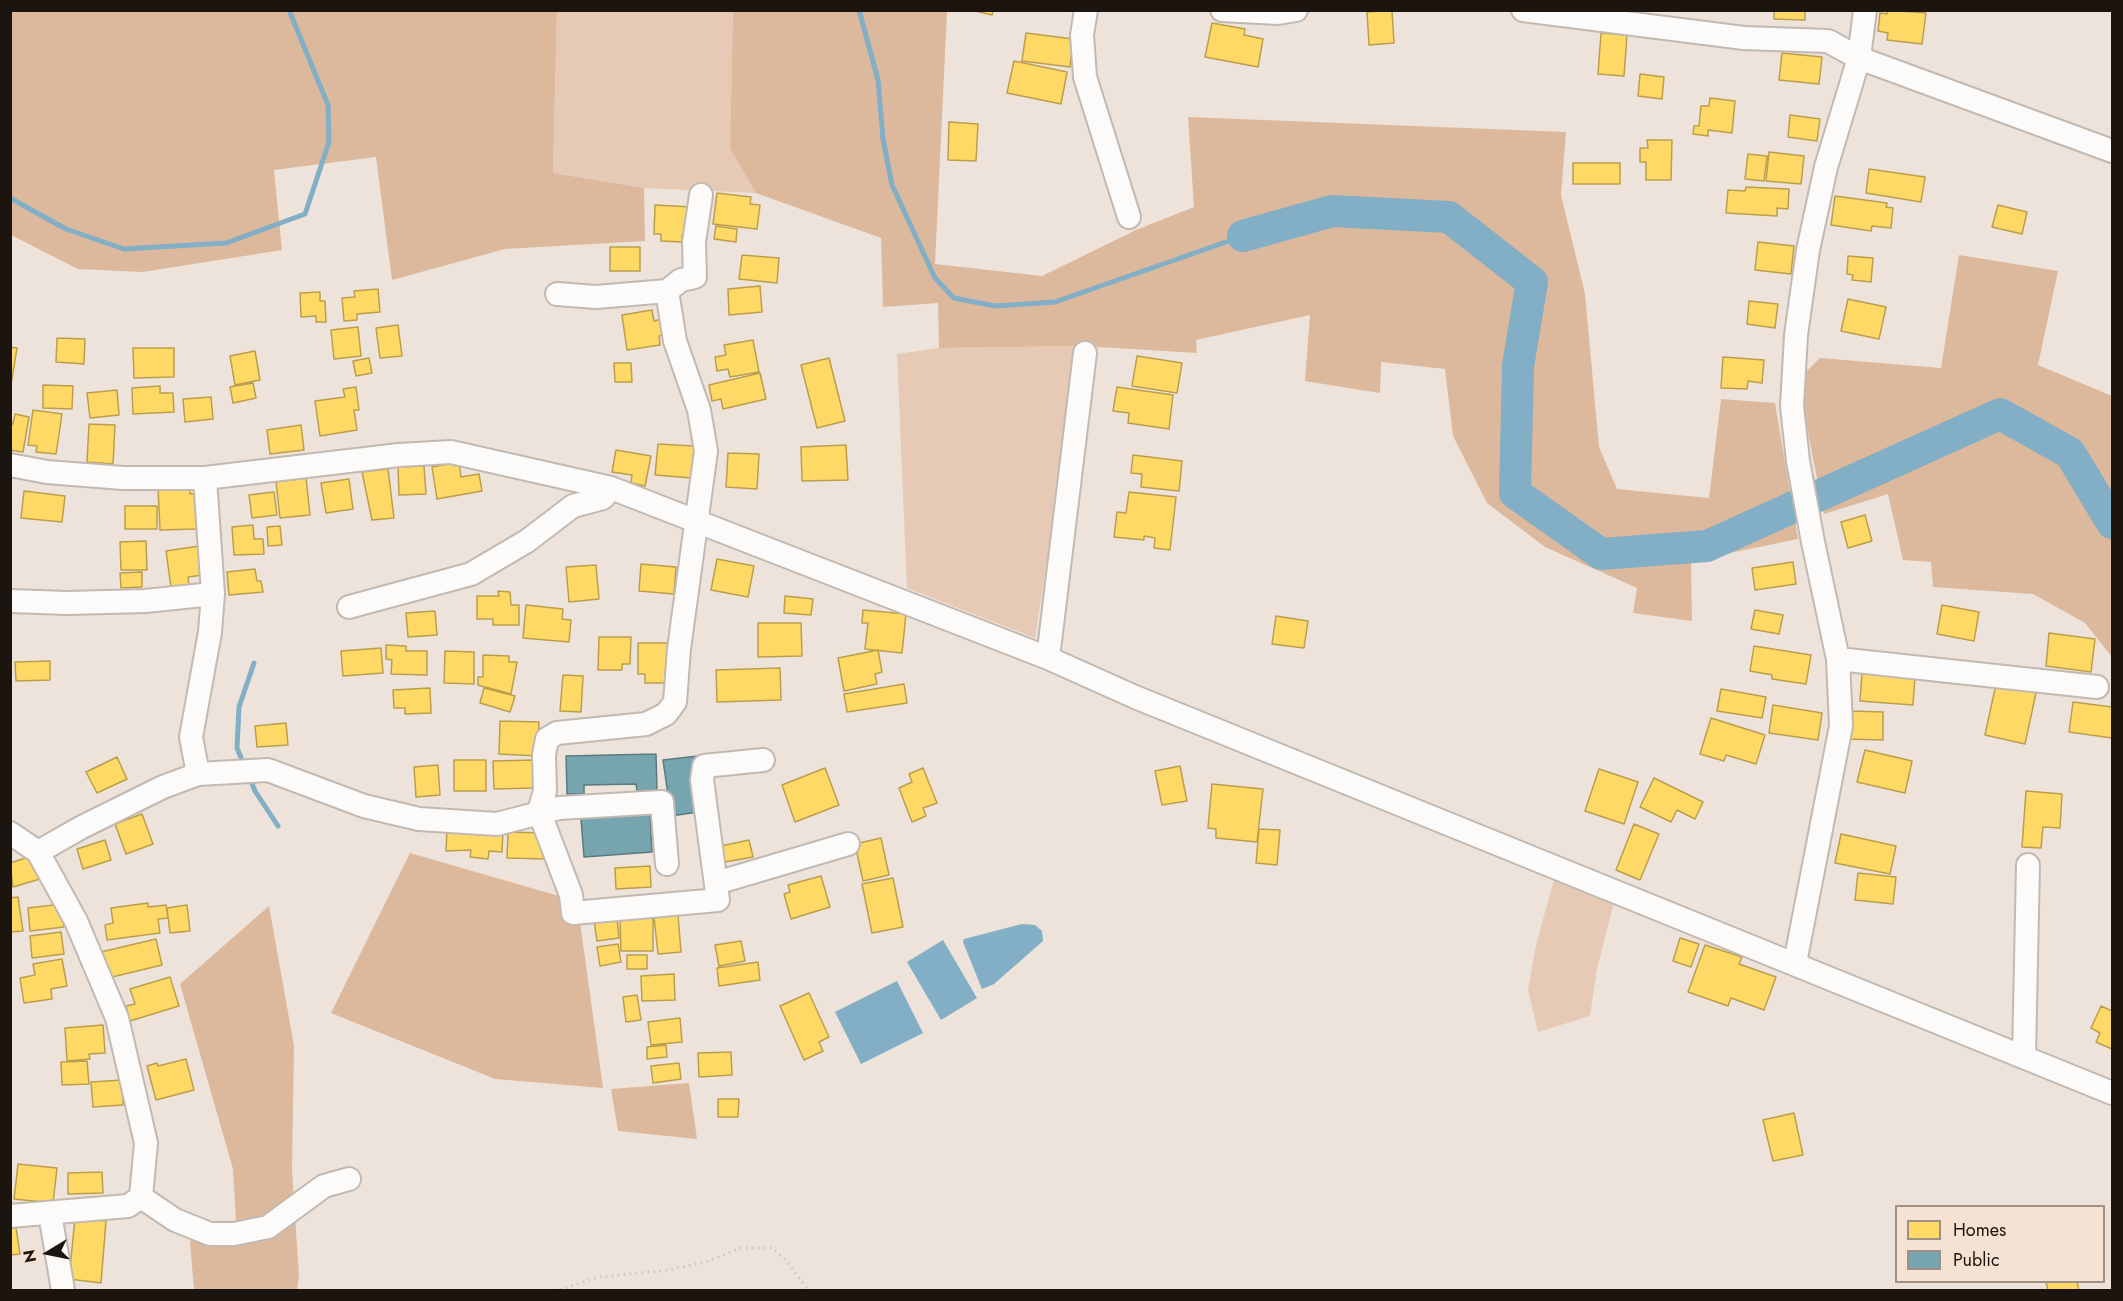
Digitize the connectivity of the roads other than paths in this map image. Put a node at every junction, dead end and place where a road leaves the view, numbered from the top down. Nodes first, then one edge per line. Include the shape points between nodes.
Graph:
1 (1086, 10) edge
2 (1222, 10) edge
3 (1296, 10) edge
4 (1523, 10) edge
5 (1865, 10) edge
6 (1859, 58) junction
7 (2112, 151) edge
8 (701, 195) dead end
9 (1129, 217) dead end
10 (667, 291) junction
11 (557, 294) dead end
12 (1085, 353) dead end
13 (10, 465) edge
14 (205, 478) junction
15 (611, 489) junction
16 (695, 521) junction
17 (213, 594) junction
18 (10, 601) edge
19 (349, 607) dead end
20 (1048, 658) junction
21 (1838, 658) junction
22 (2097, 687) dead end
23 (763, 760) dead end
24 (205, 773) junction
25 (539, 811) junction
26 (10, 833) edge
27 (848, 844) dead end
28 (38, 852) junction
29 (667, 864) dead end
30 (2028, 865) dead end
31 (716, 883) junction
32 (1795, 963) junction
33 (2024, 1057) junction
34 (2112, 1093) edge
35 (349, 1179) dead end
36 (141, 1197) junction
37 (50, 1214) junction
38 (10, 1216) edge
39 (63, 1290) edge

1 - 9 street via 1082,35 1085,77
2 - 3 street
4 - 6 street via 1744,38 1828,41
5 - 6 street
6 - 7 street
6 - 21 street via 1826,167 1808,249 1796,335 1792,406 1798,461
8 - 10 street via 694,242 695,277 681,280
10 - 11 street via 596,297
10 - 16 street via 675,341 699,410 706,451
12 - 20 street
13 - 14 street via 123,478
14 - 15 street via 451,452
14 - 17 street
15 - 16 street
15 - 19 street via 603,498 573,506 527,541 471,574
16 - 20 street
16 - 25 street via 675,702 666,714 646,724 557,733 547,739 545,791
17 - 18 street via 145,601
17 - 24 street via 191,737
20 - 32 street via 1146,702
21 - 22 street
21 - 32 street via 1841,726
23 - 31 street via 704,766 702,780
24 - 25 street via 268,770 364,806 419,819 497,824
24 - 28 street via 163,787
25 - 29 street via 662,802
25 - 31 street via 571,896 573,913 718,900
26 - 28 street
27 - 31 street
28 - 36 street via 76,921 117,1018 146,1143
30 - 33 street
32 - 33 street
33 - 34 street
35 - 36 street via 324,1186 268,1227 234,1234 210,1234 176,1220
36 - 37 street via 128,1206
37 - 38 street
37 - 39 street

